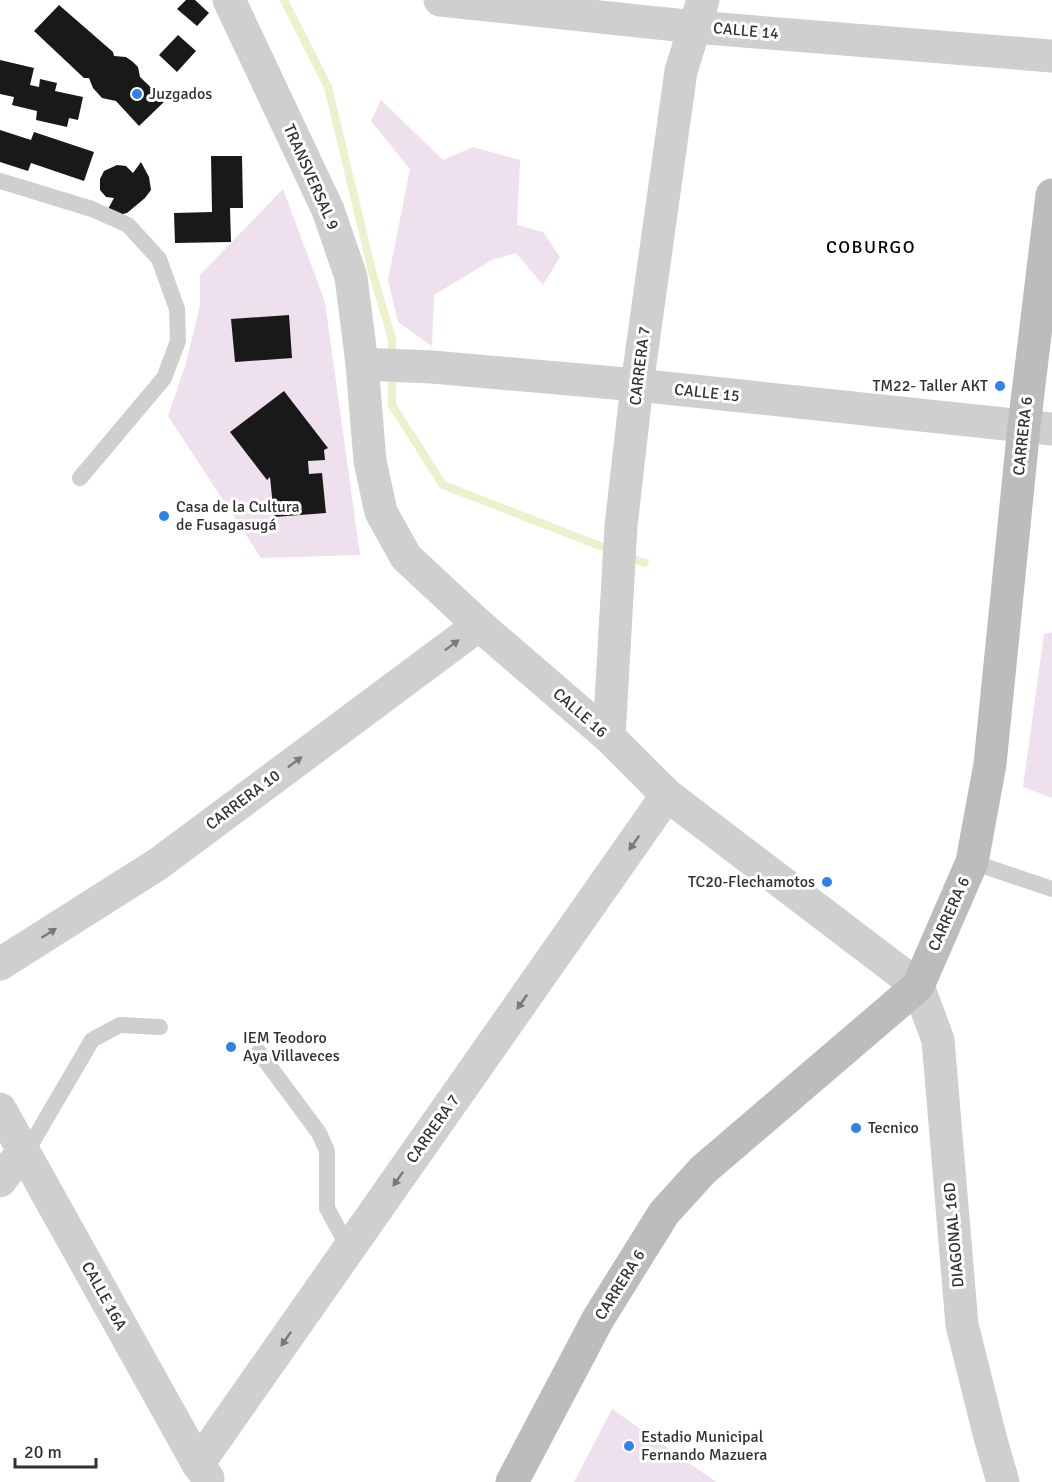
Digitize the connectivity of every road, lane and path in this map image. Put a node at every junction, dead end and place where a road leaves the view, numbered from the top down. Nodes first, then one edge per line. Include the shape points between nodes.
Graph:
1 (229, 0) edge
2 (440, 0) edge
3 (699, 13) edge
4 (1052, 56) edge
5 (0, 181) edge
6 (1052, 195) edge
7 (368, 364) junction
8 (637, 385) junction
9 (1038, 428) edge
10 (80, 478) dead end
11 (478, 626) junction
12 (609, 737) junction
13 (667, 795) junction
14 (972, 862) junction
15 (1052, 889) edge
16 (0, 964) edge
17 (918, 986) junction
18 (160, 1027) dead end
19 (259, 1052) dead end
20 (0, 1109) edge
21 (23, 1150) junction
22 (0, 1181) edge
23 (349, 1249) junction
24 (204, 1473) edge
25 (512, 1482) edge
26 (1003, 1482) edge

1 - 7 street, TRANSVERSAL 9 via 328,210 351,277
2 - 3 street, CALLE 14
3 - 4 street, CALLE 14
3 - 8 street, CARRERA 7 via 681,71
5 - 10 lane via 92,209 128,225 159,260 177,309 178,341 164,378
6 - 9 street, CARRERA 6
7 - 8 street, CALLE 15
7 - 11 street, CALLE 16 via 370,461 381,512 406,557
8 - 9 street, CALLE 15
8 - 12 street, CARRERA 7 via 621,526
9 - 14 street, CARRERA 6 via 990,764
11 - 12 street, CALLE 16
16 -> 11 street, CARRERA 10 via 158,864
12 - 13 street, CALLE 16
13 - 17 street, CALLE 16
13 -> 23 street, CARRERA 7
14 - 15 lane
14 - 17 street, CARRERA 6
17 - 25 street, CARRERA 6 via 703,1170 664,1213 598,1319
17 - 26 street, DIAGONAL 16D via 938,1040 962,1325
18 - 21 lane via 120,1025 92,1040 33,1141
19 - 23 lane via 319,1133 327,1151 327,1208
20 - 21 street, CALLE 16A
21 - 22 street
21 - 24 street, CALLE 16A
23 -> 24 street, CARRERA 7

